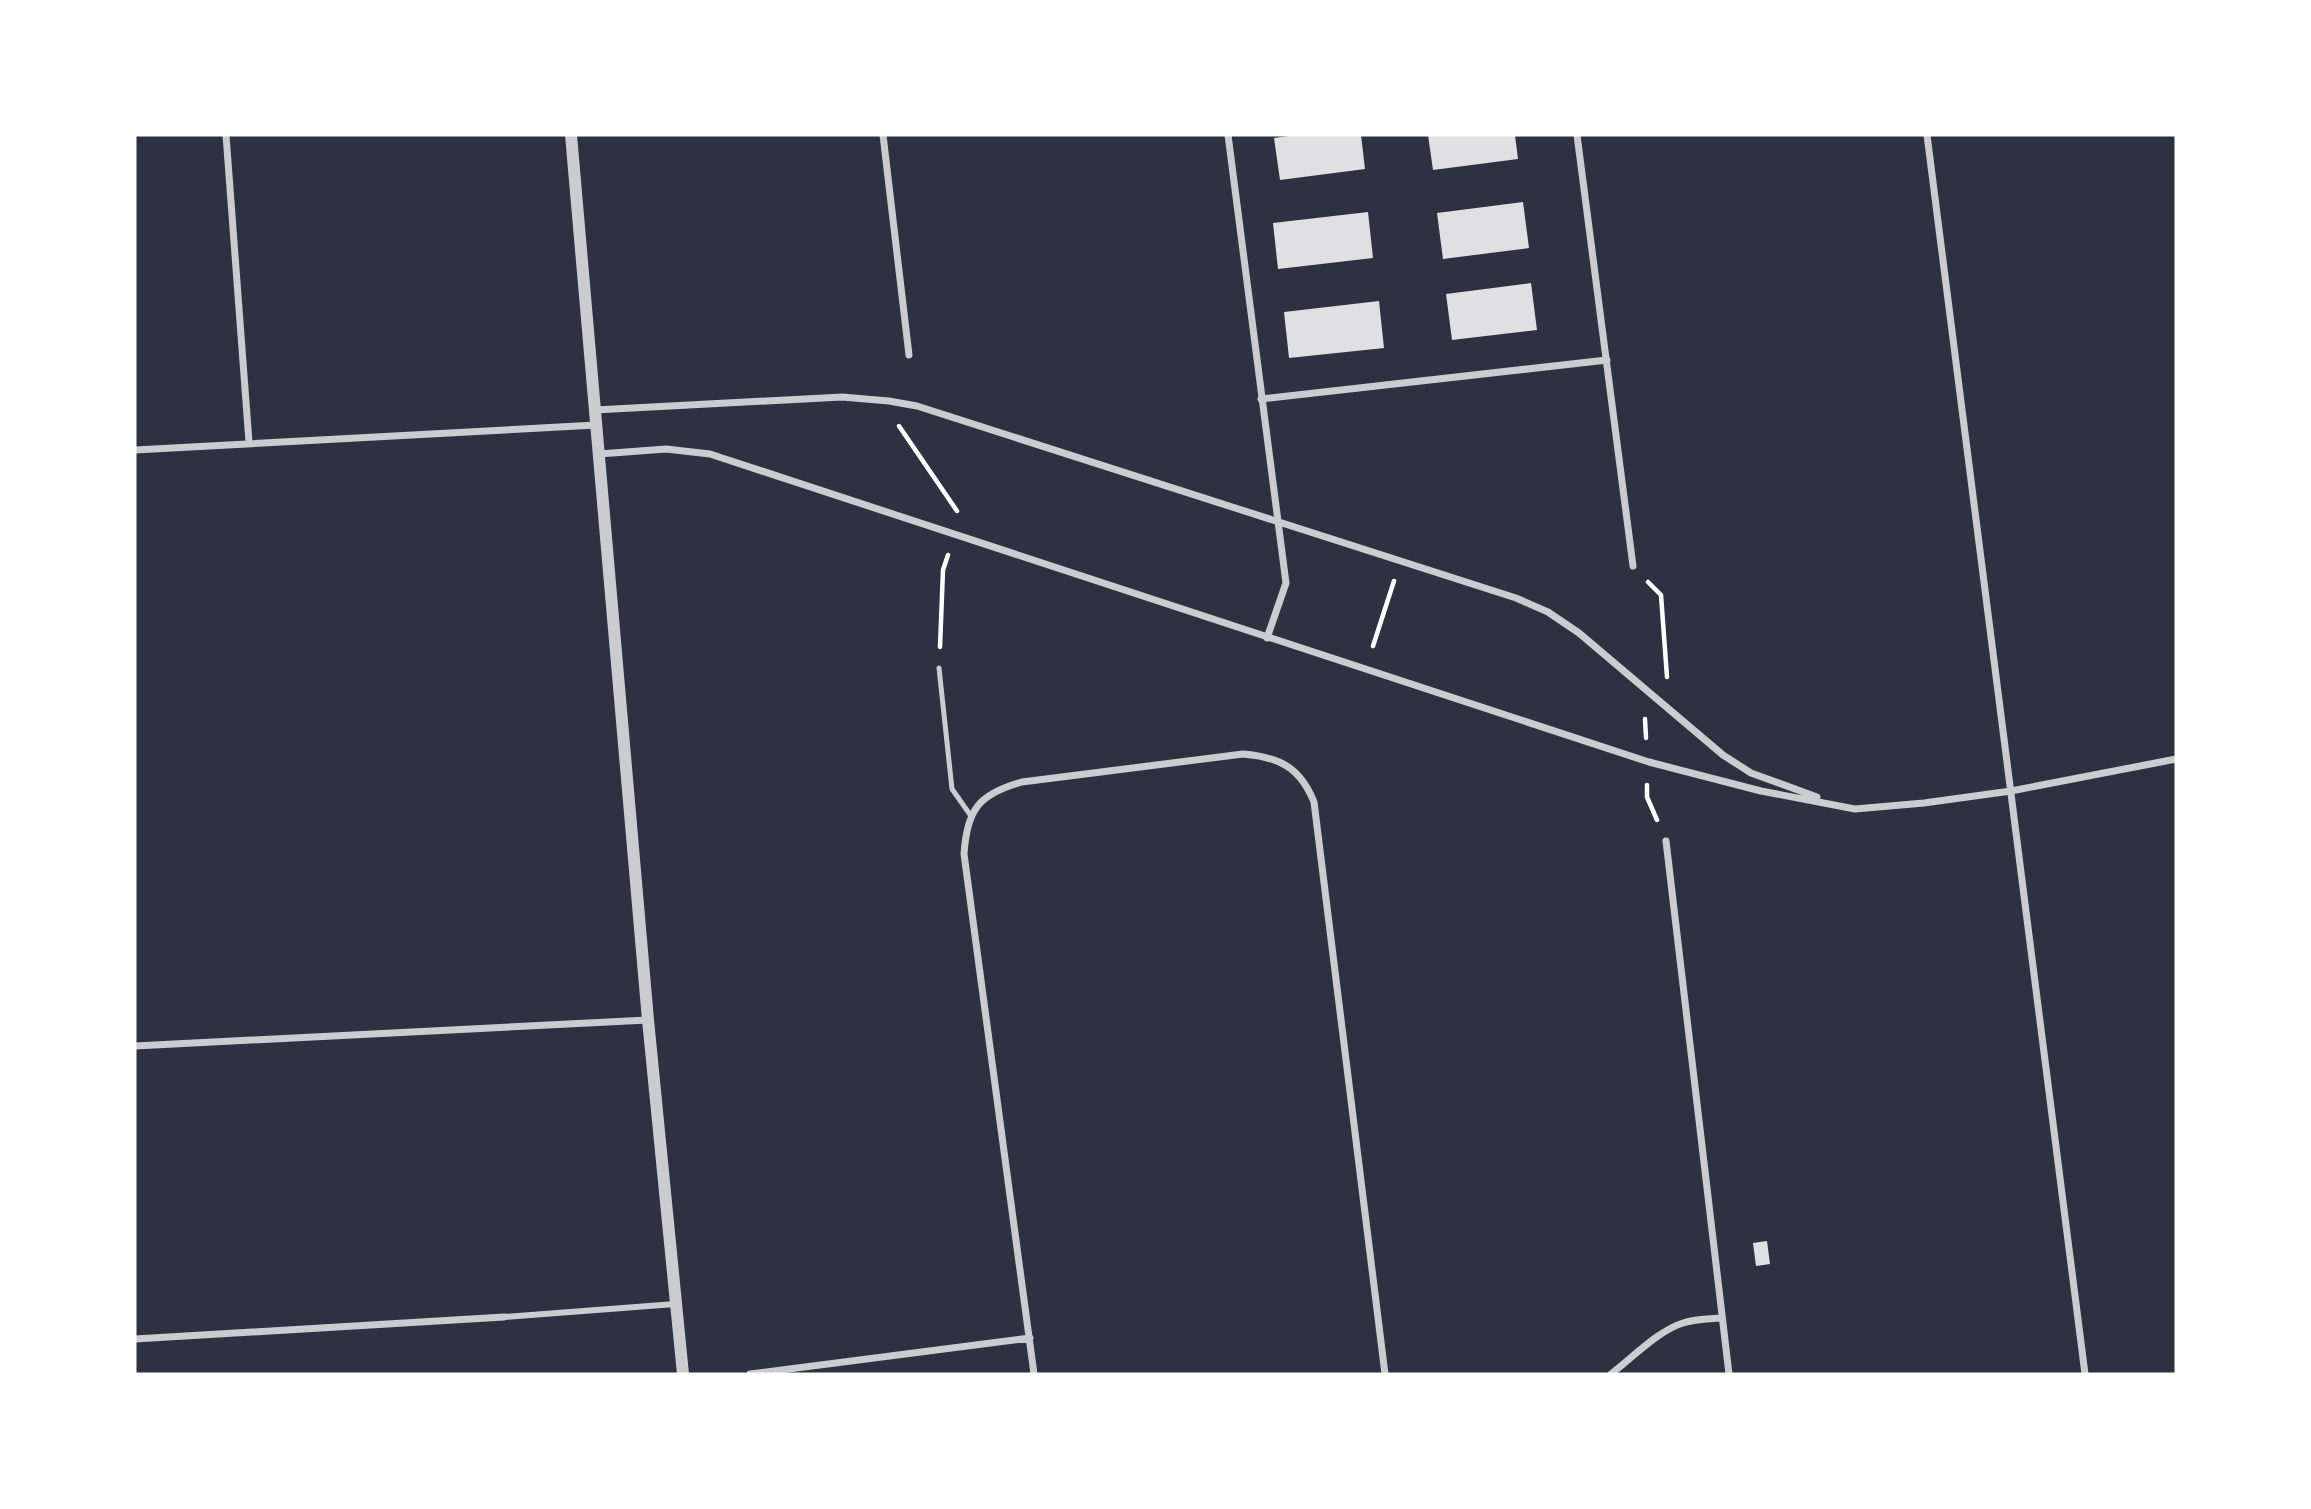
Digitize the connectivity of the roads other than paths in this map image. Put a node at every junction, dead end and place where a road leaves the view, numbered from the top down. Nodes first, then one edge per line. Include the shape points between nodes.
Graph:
1 (226, 135) edge
2 (571, 135) edge
3 (883, 135) edge
4 (1228, 135) edge
5 (1577, 135) edge
6 (1927, 135) edge
7 (908, 355) dead end
8 (1607, 360) junction
9 (1261, 399) junction
10 (595, 410) junction
11 (596, 425) junction
12 (249, 442) junction
13 (135, 450) edge
14 (599, 454) junction
15 (1278, 521) junction
16 (1633, 566) dead end
17 (1267, 638) junction
18 (939, 668) road end
19 (2176, 759) edge
20 (2011, 791) junction
21 (1855, 808) junction
22 (971, 816) junction
23 (1666, 841) dead end
24 (648, 1020) junction
25 (135, 1046) edge
26 (675, 1304) junction
27 (504, 1317) joint
28 (1721, 1318) junction
29 (1030, 1338) junction
30 (135, 1339) edge
31 (683, 1374) edge
32 (750, 1374) edge
33 (1034, 1374) edge
34 (1385, 1374) edge
35 (1611, 1374) edge
36 (1729, 1374) edge
37 (2085, 1374) edge

1 - 12 street
2 - 10 street
3 - 7 street
4 - 9 street
5 - 8 street
6 - 20 street
8 - 9 street
8 - 16 street
9 - 15 street
10 - 11 street
10 - 15 street via 842,397 897,402
11 - 12 street
11 - 14 street
12 - 13 street
14 - 17 street via 666,449 710,454
14 - 24 street
15 - 17 street via 1286,583
15 - 21 street via 1548,612 1723,755 1791,789
17 - 21 street via 1649,762
18 - 22 lane via 952,789
19 - 20 street
20 - 21 street
20 - 37 street
22 - 29 street via 964,854
22 - 34 street via 996,789 1022,782 1243,754 1281,762 1307,785 1314,802
23 - 28 street
24 - 25 street
24 - 26 street
26 - 27 street
26 - 31 street
27 - 30 street
28 - 35 street via 1679,1324
28 - 36 street
29 - 32 street
29 - 33 street

